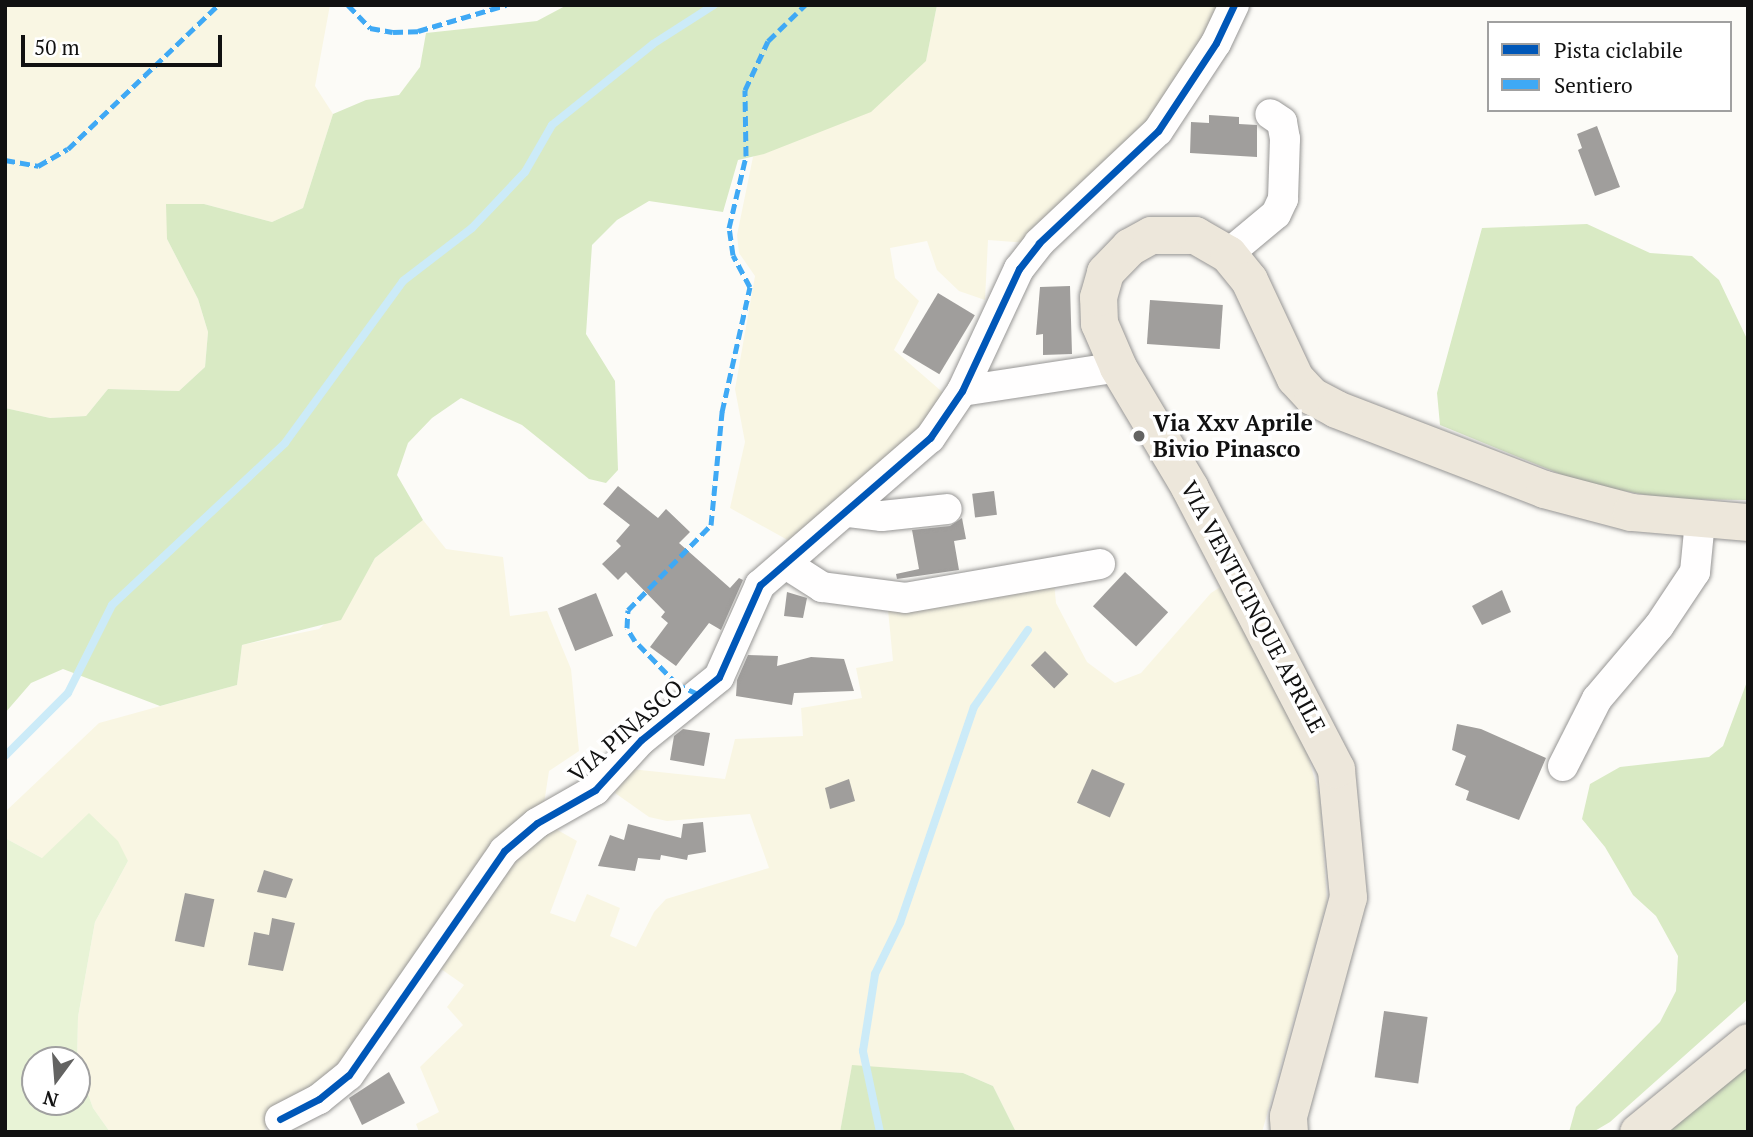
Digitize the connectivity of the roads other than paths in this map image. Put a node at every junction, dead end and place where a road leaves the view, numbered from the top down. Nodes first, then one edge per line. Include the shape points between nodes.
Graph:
1 (1234, 5) edge
2 (1270, 114) dead end
3 (1228, 254) junction
4 (1118, 367) junction
5 (962, 391) junction
6 (947, 509) dead end
7 (849, 512) junction
8 (1700, 521) junction
9 (1748, 522) edge
10 (786, 564) junction
11 (1100, 564) dead end
12 (1563, 766) dead end
13 (1748, 1042) edge
14 (280, 1119) dead end
15 (1289, 1132) edge
16 (1638, 1132) edge

1 - 5 street, VIA PINASCO via 1216,43 1158,131 1040,243 1019,269
2 - 3 street via 1282,122 1283,199 1276,215
3 - 4 main road, VIA VENTICINQUE APRILE via 1195,235 1172,232 1151,235 1116,258 1105,272 1098,297 1099,323
3 - 8 main road, VIA VENTICINQUE APRILE via 1249,280 1295,378 1312,396 1544,489 1631,512
4 - 5 street
4 - 15 main road, VIA VENTICINQUE APRILE via 1190,488 1335,769 1348,897 1288,1116
5 - 7 street, VIA PINASCO via 930,438
6 - 7 street via 882,516
7 - 10 street, VIA PINASCO
8 - 9 main road, VIA VENTICINQUE APRILE
8 - 12 street via 1695,572 1660,626 1597,699
10 - 11 street via 822,587 905,598
10 - 14 street, VIA PINASCO via 760,585 719,677 641,740 596,790 537,823 504,851 349,1075 319,1099
13 - 16 main road

